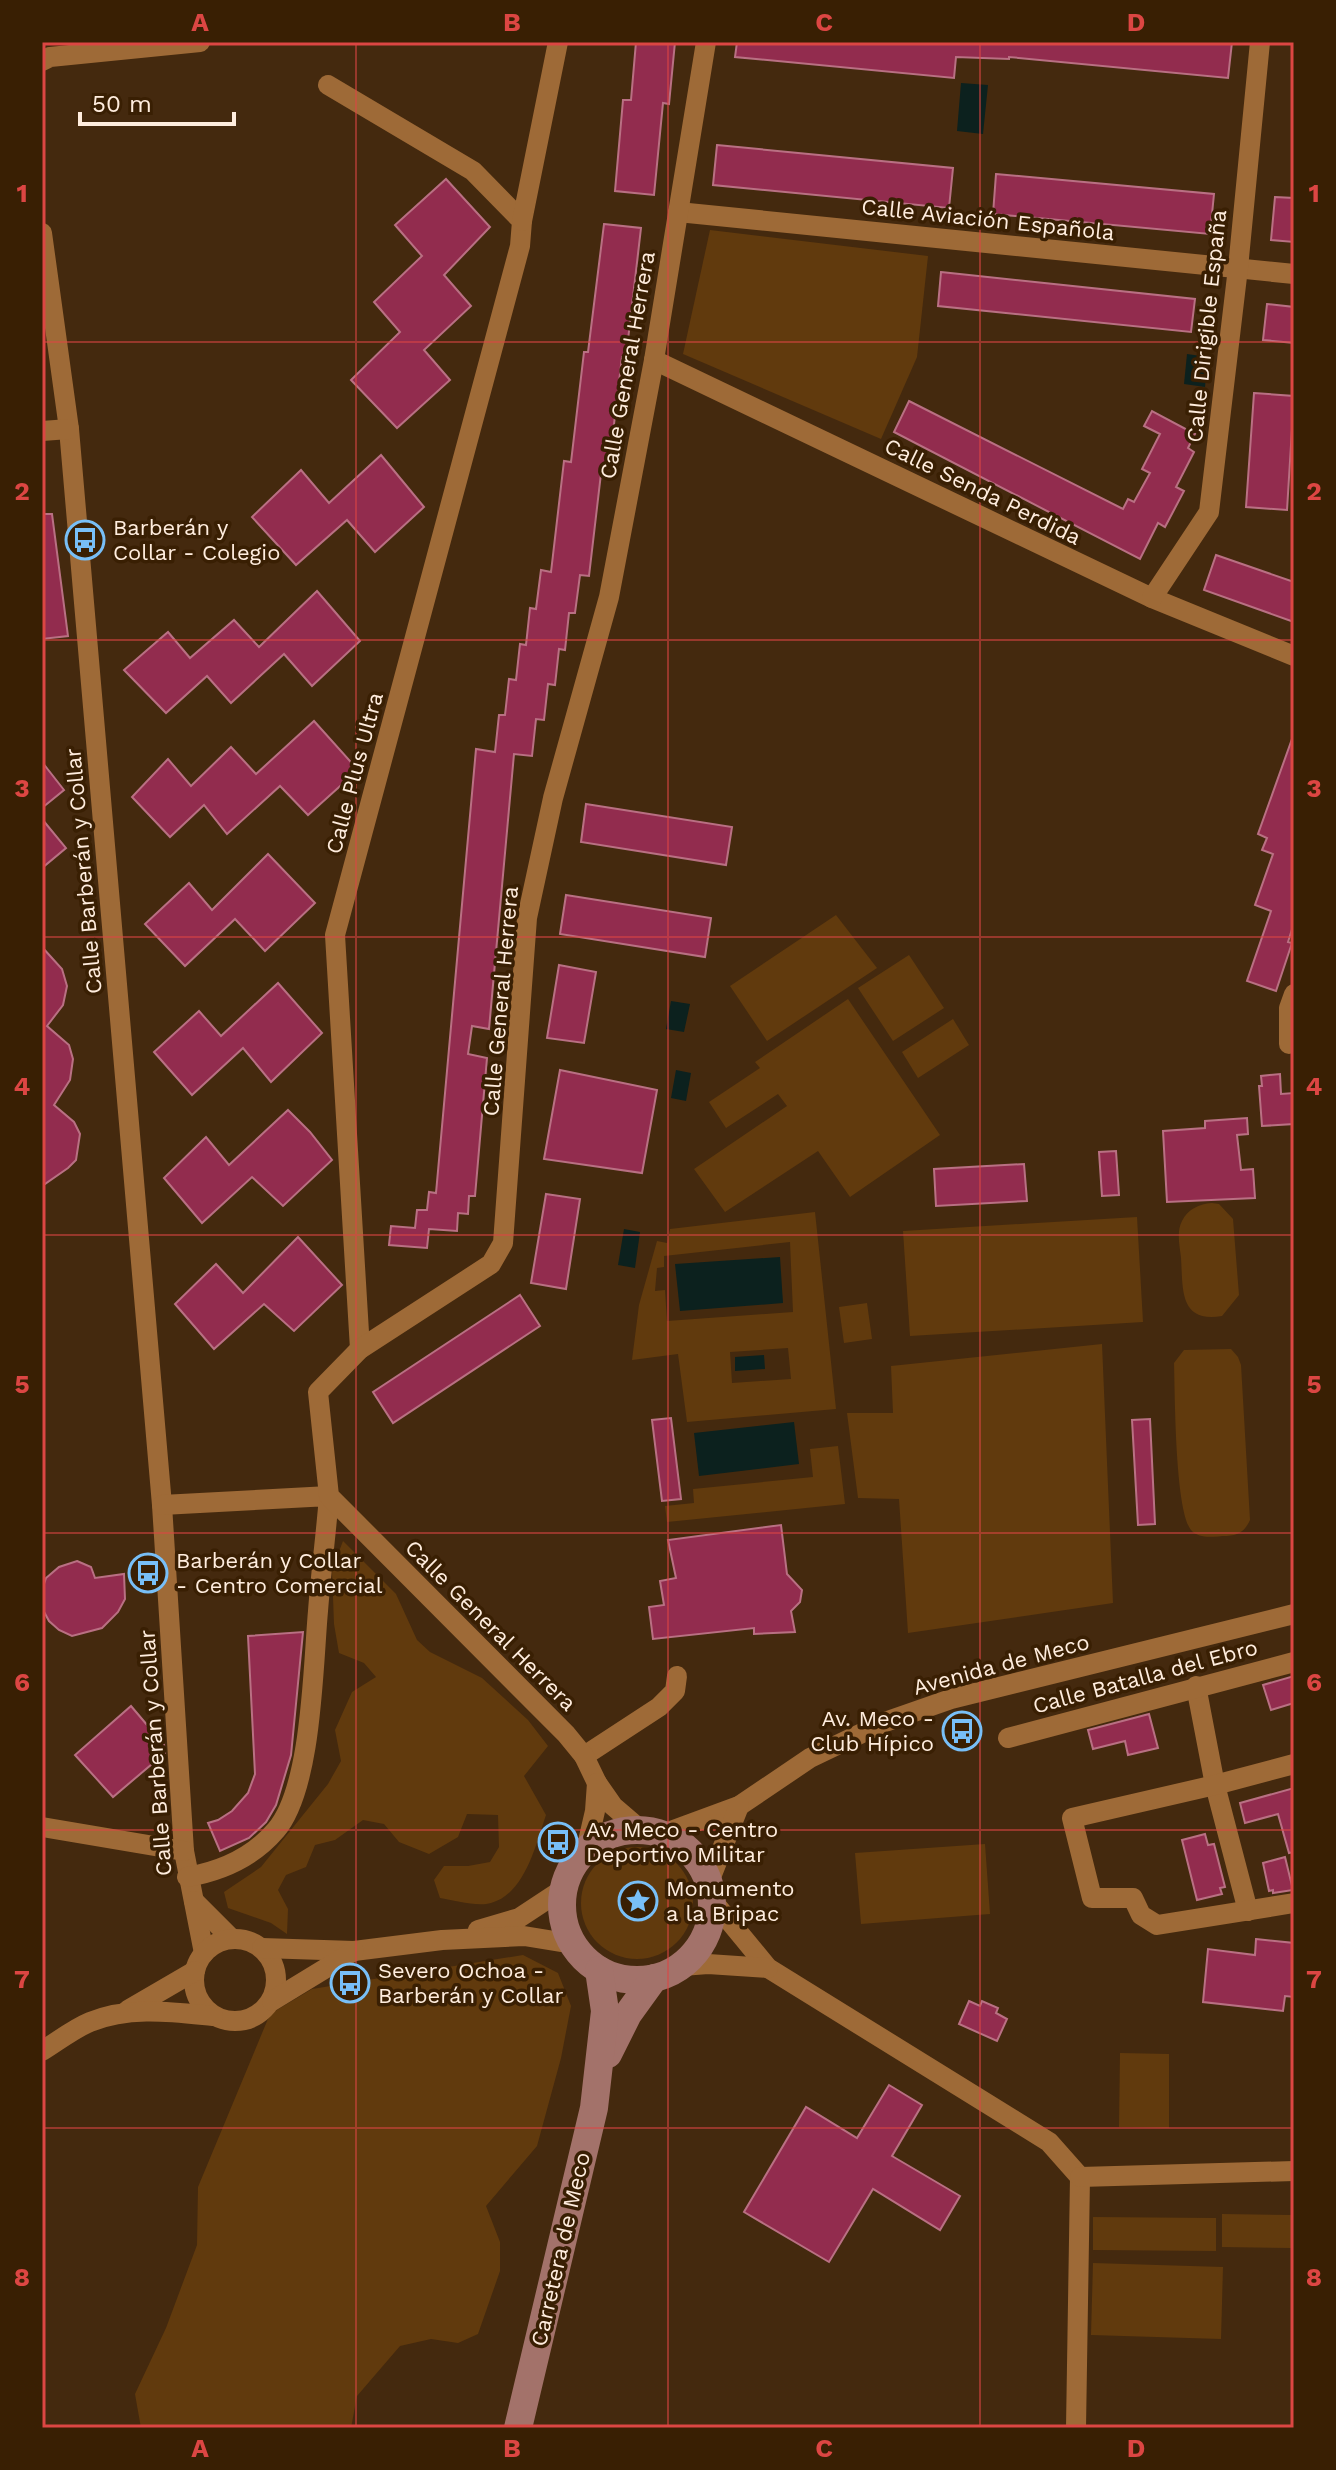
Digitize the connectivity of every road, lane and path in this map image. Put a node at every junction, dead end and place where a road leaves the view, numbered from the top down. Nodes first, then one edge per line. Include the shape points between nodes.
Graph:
1 (200, 42) edge
2 (558, 42) edge
3 (706, 42) edge
4 (1260, 42) edge
5 (42, 61) edge
6 (328, 85) dead end
7 (678, 212) junction
8 (522, 221) junction
9 (42, 233) edge
10 (1238, 268) junction
11 (1294, 274) edge
12 (654, 360) junction
13 (69, 429) junction
14 (42, 431) edge
15 (1152, 598) junction
16 (1294, 656) edge
17 (1294, 994) edge
18 (1289, 1044) dead end
19 (360, 1349) junction
20 (329, 1496) junction
21 (162, 1505) junction
22 (1294, 1614) edge
23 (1294, 1662) edge
24 (677, 1676) dead end
25 (1196, 1686) junction
26 (1008, 1738) dead end
27 (584, 1756) junction
28 (1294, 1764) edge
29 (597, 1783) junction
30 (1215, 1785) junction
31 (739, 1806) junction
32 (42, 1827) edge
33 (652, 1832) junction
34 (586, 1850) junction
35 (184, 1851) junction
36 (187, 1877) junction
37 (563, 1889) junction
38 (711, 1891) junction
39 (194, 1901) junction
40 (1294, 1903) edge
41 (1248, 1911) junction
42 (232, 1939) junction
43 (442, 1940) junction
44 (573, 1944) junction
45 (262, 1948) junction
46 (354, 1951) junction
47 (200, 1962) junction
48 (682, 1966) junction
49 (768, 1968) junction
50 (599, 1970) junction
51 (654, 1978) junction
52 (272, 2001) junction
53 (125, 2012) junction
54 (213, 2016) junction
55 (42, 2051) edge
56 (600, 2069) junction
57 (1294, 2171) edge
58 (1080, 2177) junction
59 (518, 2428) edge
60 (1076, 2428) edge

1 - 5 street
2 - 8 street, Calle Plus Ultra
3 - 7 street, Calle General Herrera
4 - 10 street, Calle Dirigible España
6 - 8 street via 473,171
7 - 10 street, Calle Aviación Española
7 - 12 street, Calle General Herrera
8 - 19 street, Calle Plus Ultra via 520,246 335,935
9 - 13 street, Calle Barberán y Collar
10 - 11 street, Calle Aviación Española
10 - 15 street, Calle Dirigible España via 1209,512
12 - 15 street, Calle Senda Perdida
12 - 19 street, Calle General Herrera via 609,597 553,798 527,918 503,1243 491,1264
13 - 14 street
13 - 21 street, Calle Barberán y Collar
15 - 16 street, Calle Senda Perdida
17 - 18 street
19 - 20 street, Calle General Herrera via 318,1392
20 - 21 street
20 - 27 street, Calle General Herrera
20 - 36 street via 307,1732 295,1792 278,1828 254,1851 216,1872
21 - 35 street, Calle Barberán y Collar
22 - 31 street, Avenida de Meco via 951,1699 885,1722 810,1758
23 - 25 street, Calle Batalla del Ebro
24 - 27 street via 675,1691 659,1707
25 - 26 street, Calle Batalla del Ebro
25 - 30 street
27 - 29 street, Calle General Herrera
28 - 30 street
29 - 33 street, Calle General Herrera via 613,1806
29 - 34 street
30 - 41 street
30 - 41 street via 1072,1818 1092,1898 1133,1898 1141,1915 1157,1925
31 - 33 street, Avenida de Meco
31 - 38 street
32 - 35 street
33 - 34 street via 611,1834
33 - 38 street via 691,1853
34 - 37 street
35 - 36 street, Calle Barberán y Collar
36 - 39 street, Calle Barberán y Collar
37 - 43 street via 519,1918
37 - 44 street via 563,1917
38 - 48 street via 712,1915 703,1944
38 - 49 street
39 - 42 street, Calle Barberán y Collar
39 - 47 street, Calle Barberán y Collar
40 - 41 street
42 - 45 street
42 - 47 street via 212,1946
43 - 44 street via 524,1936
43 - 46 street
44 - 50 street
45 - 46 street
45 - 52 street via 277,1976
46 - 52 street
47 - 53 street
47 - 54 street via 194,1981 199,2001
48 - 49 street
48 - 51 street
49 - 58 street via 1049,2142
50 - 51 street via 626,1979
50 - 56 street via 605,2011
51 - 56 street
52 - 54 street via 246,2021
53 - 54 street
53 - 55 street via 88,2022
56 - 59 street, Carretera de Meco
57 - 58 street
58 - 60 street

